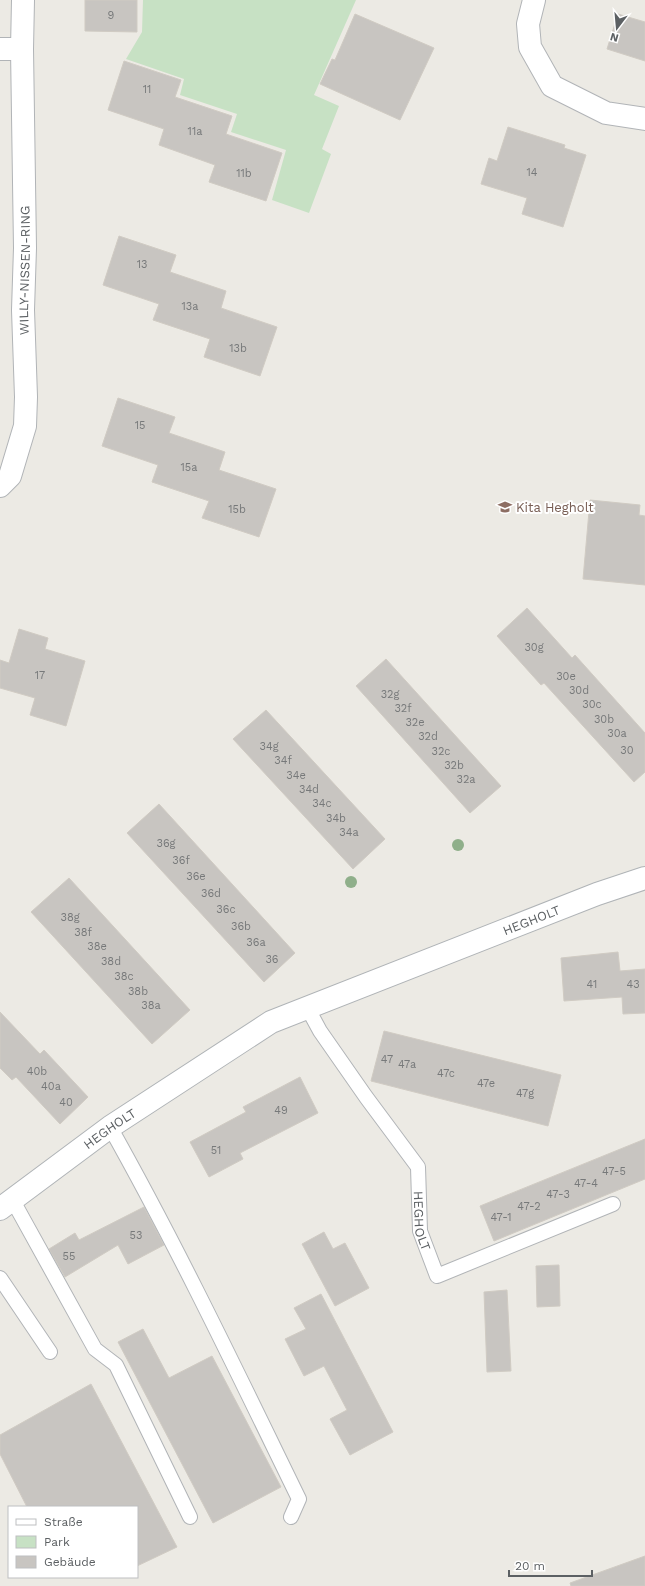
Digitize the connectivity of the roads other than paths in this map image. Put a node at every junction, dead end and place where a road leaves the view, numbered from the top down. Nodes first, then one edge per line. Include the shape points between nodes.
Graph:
1 (23, 0) edge
2 (534, 0) edge
3 (0, 49) edge
4 (22, 49) junction
5 (645, 119) edge
6 (0, 486) edge
7 (645, 878) edge
8 (307, 1007) junction
9 (110, 1127) junction
10 (6, 1204) edge
11 (613, 1204) dead end
12 (0, 1278) edge
13 (50, 1352) dead end
14 (190, 1517) dead end
15 (291, 1517) dead end

1 - 4 street, WILLY-NISSEN-RING
2 - 5 street via 528,24 530,47 552,86 606,113
3 - 4 street
4 - 6 street, WILLY-NISSEN-RING via 25,426 10,476
7 - 8 street, HEGHOLT via 590,896
8 - 9 street, HEGHOLT via 271,1022
8 - 11 lane, HEGHOLT via 320,1031 366,1098 418,1167 420,1231 437,1276
9 - 10 street, HEGHOLT
9 - 15 lane via 195,1286 299,1499
10 - 14 lane via 95,1349 116,1365
12 - 13 lane

